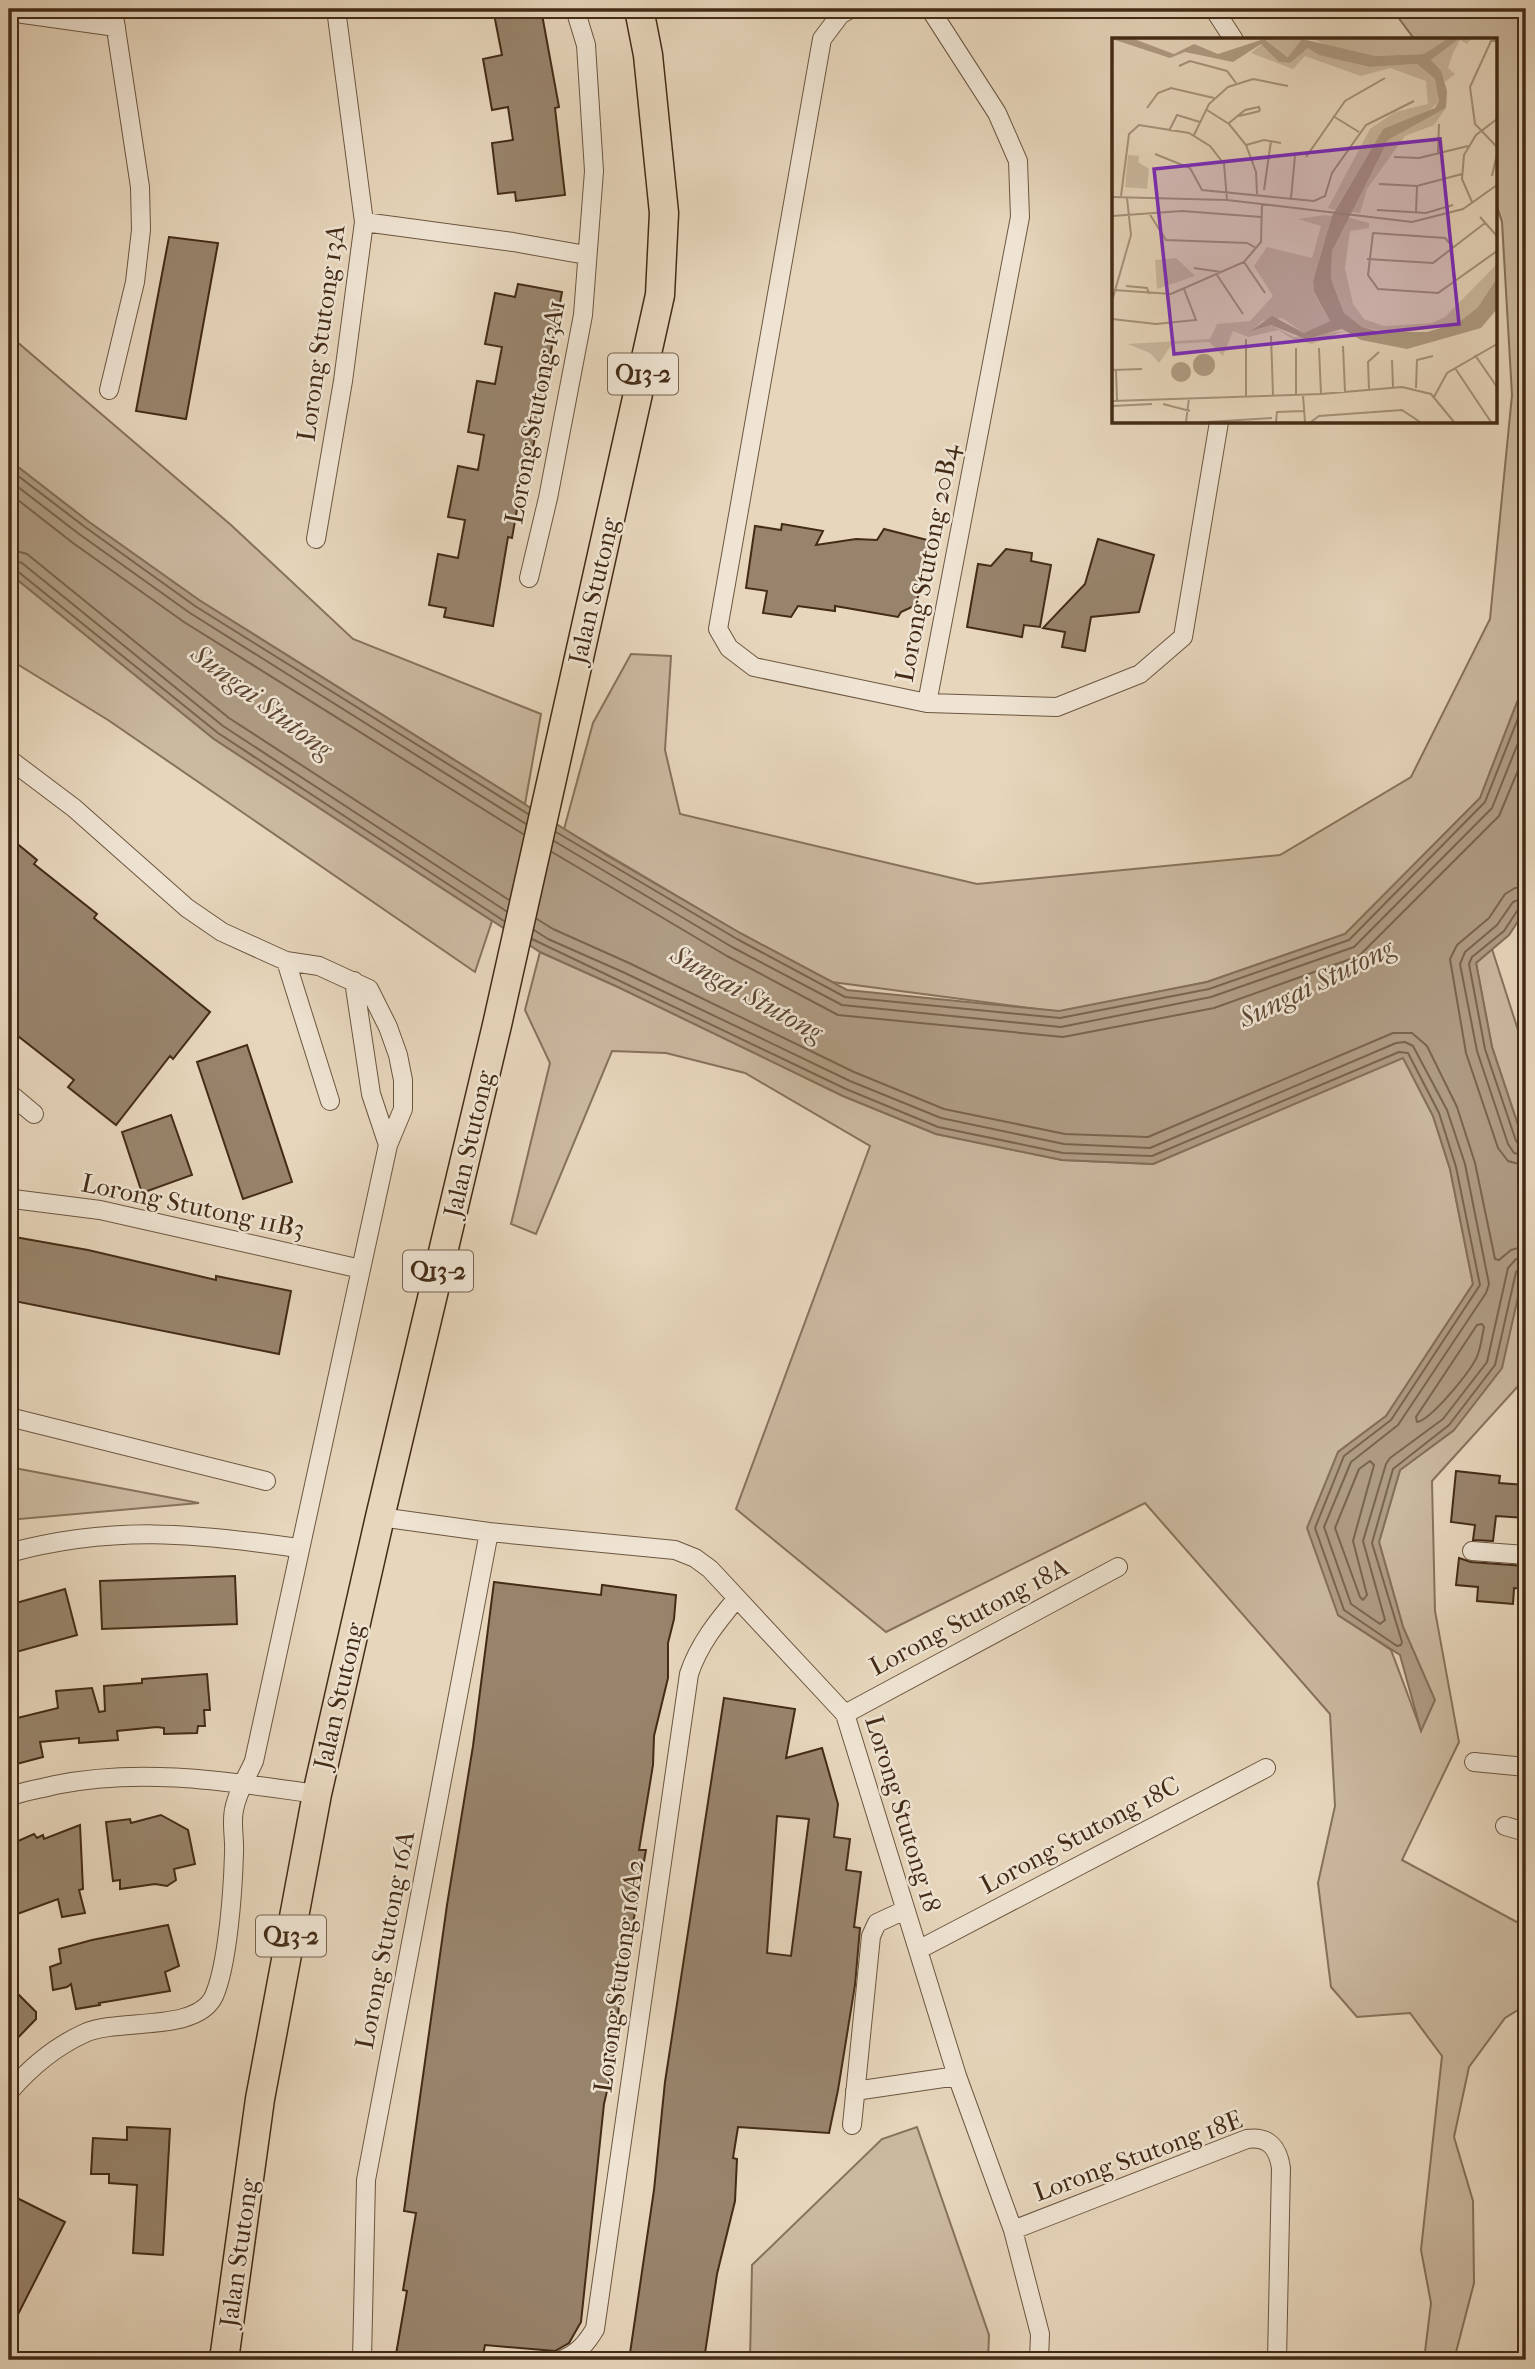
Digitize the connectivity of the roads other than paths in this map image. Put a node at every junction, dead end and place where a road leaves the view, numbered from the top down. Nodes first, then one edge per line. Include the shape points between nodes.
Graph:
1 (113, 9) edge
2 (336, 9) edge
3 (575, 9) edge
4 (639, 9) edge
5 (850, 9) edge
6 (930, 9) edge
7 (1214, 9) edge
8 (9, 12) edge
9 (116, 27) junction
10 (1233, 38) edge
11 (364, 222) junction
12 (586, 255) junction
13 (109, 390) dead end
14 (1220, 424) edge
15 (316, 539) dead end
16 (529, 578) dead end
17 (927, 703) junction
18 (9, 759) edge
19 (286, 961) junction
20 (354, 981) junction
21 (9, 1093) edge
22 (330, 1101) dead end
23 (34, 1114) dead end
24 (388, 1145) junction
25 (13, 1199) dead end
26 (361, 1269) junction
27 (9, 1417) edge
28 (266, 1481) dead end
29 (380, 1517) junction
30 (489, 1532) junction
31 (298, 1548) junction
32 (1472, 1551) dead end
33 (9, 1553) edge
34 (1526, 1555) edge
35 (1118, 1567) dead end
36 (737, 1598) junction
37 (845, 1714) junction
38 (1474, 1762) dead end
39 (1526, 1767) edge
40 (1266, 1768) dead end
41 (243, 1784) junction
42 (317, 1794) junction
43 (9, 1797) edge
44 (1505, 1826) dead end
45 (1526, 1832) edge
46 (905, 1910) junction
47 (918, 1950) junction
48 (957, 2076) junction
49 (855, 2091) junction
50 (9, 2092) edge
51 (852, 2125) dead end
52 (1013, 2230) junction
53 (224, 2360) edge
54 (362, 2360) edge
55 (562, 2360) edge
56 (1040, 2360) edge
57 (1277, 2360) edge

1 - 9 street
2 - 11 street, Lorong Stutong 13A
3 - 12 street, Lorong Stutong 13A1 via 586,45 594,171
4 - 29 main road, Jalan Stutong / Q13-2 via 664,213 660,295 497,1025
5 - 17 street, Lorong Stutong 20B4 via 839,15 822,39 718,629 729,648 754,667
6 - 17 street, Lorong Stutong 20B4 via 998,113 1017,160 1020,217
7 - 10 street
8 - 9 street
9 - 13 street via 140,187 141,230 135,282
11 - 12 street
11 - 15 street, Lorong Stutong 13A
12 - 16 street, Lorong Stutong 13A1 via 583,315
14 - 17 street via 1183,637 1140,674 1057,707
18 - 19 street via 74,808 187,908 222,932
19 - 20 street via 319,966
19 - 22 street
20 - 24 street via 371,1094
20 - 24 street via 369,989 401,1068 403,1109
21 - 23 street
24 - 26 street
25 - 26 street, Lorong Stutong 11B3 via 100,1210
26 - 31 street
27 - 28 street
29 - 30 street, Lorong Stutong 18
29 - 42 main road, Jalan Stutong / Q13-2
30 - 36 street, Lorong Stutong 18 via 675,1550 710,1569
30 - 54 street, Lorong Stutong 16A via 366,2180
31 - 33 street via 164,1533 52,1541
31 - 41 street via 254,1761
32 - 34 street
35 - 37 street, Lorong Stutong 18A
36 - 37 street, Lorong Stutong 18
36 - 55 street, Lorong Stutong 16A2 via 709,1631 689,1674 595,2329 586,2345
37 - 46 street, Lorong Stutong 18
38 - 39 street
40 - 47 street, Lorong Stutong 18C
41 - 42 street
41 - 43 street via 126,1776 70,1782
41 - 50 street via 233,1813 233,1882 213,1997 189,2018 86,2032 26,2072
42 - 53 main road, Jalan Stutong / Q13-2 via 261,2099
44 - 45 street
46 - 47 street, Lorong Stutong 18
46 - 49 street via 877,1923 871,1936
47 - 48 street, Lorong Stutong 18
48 - 49 street
48 - 52 street, Lorong Stutong 18
49 - 51 street
52 - 56 street, Lorong Stutong 18 via 1040,2334
52 - 57 street, Lorong Stutong 18E via 1247,2139 1262,2138 1273,2144 1281,2168

